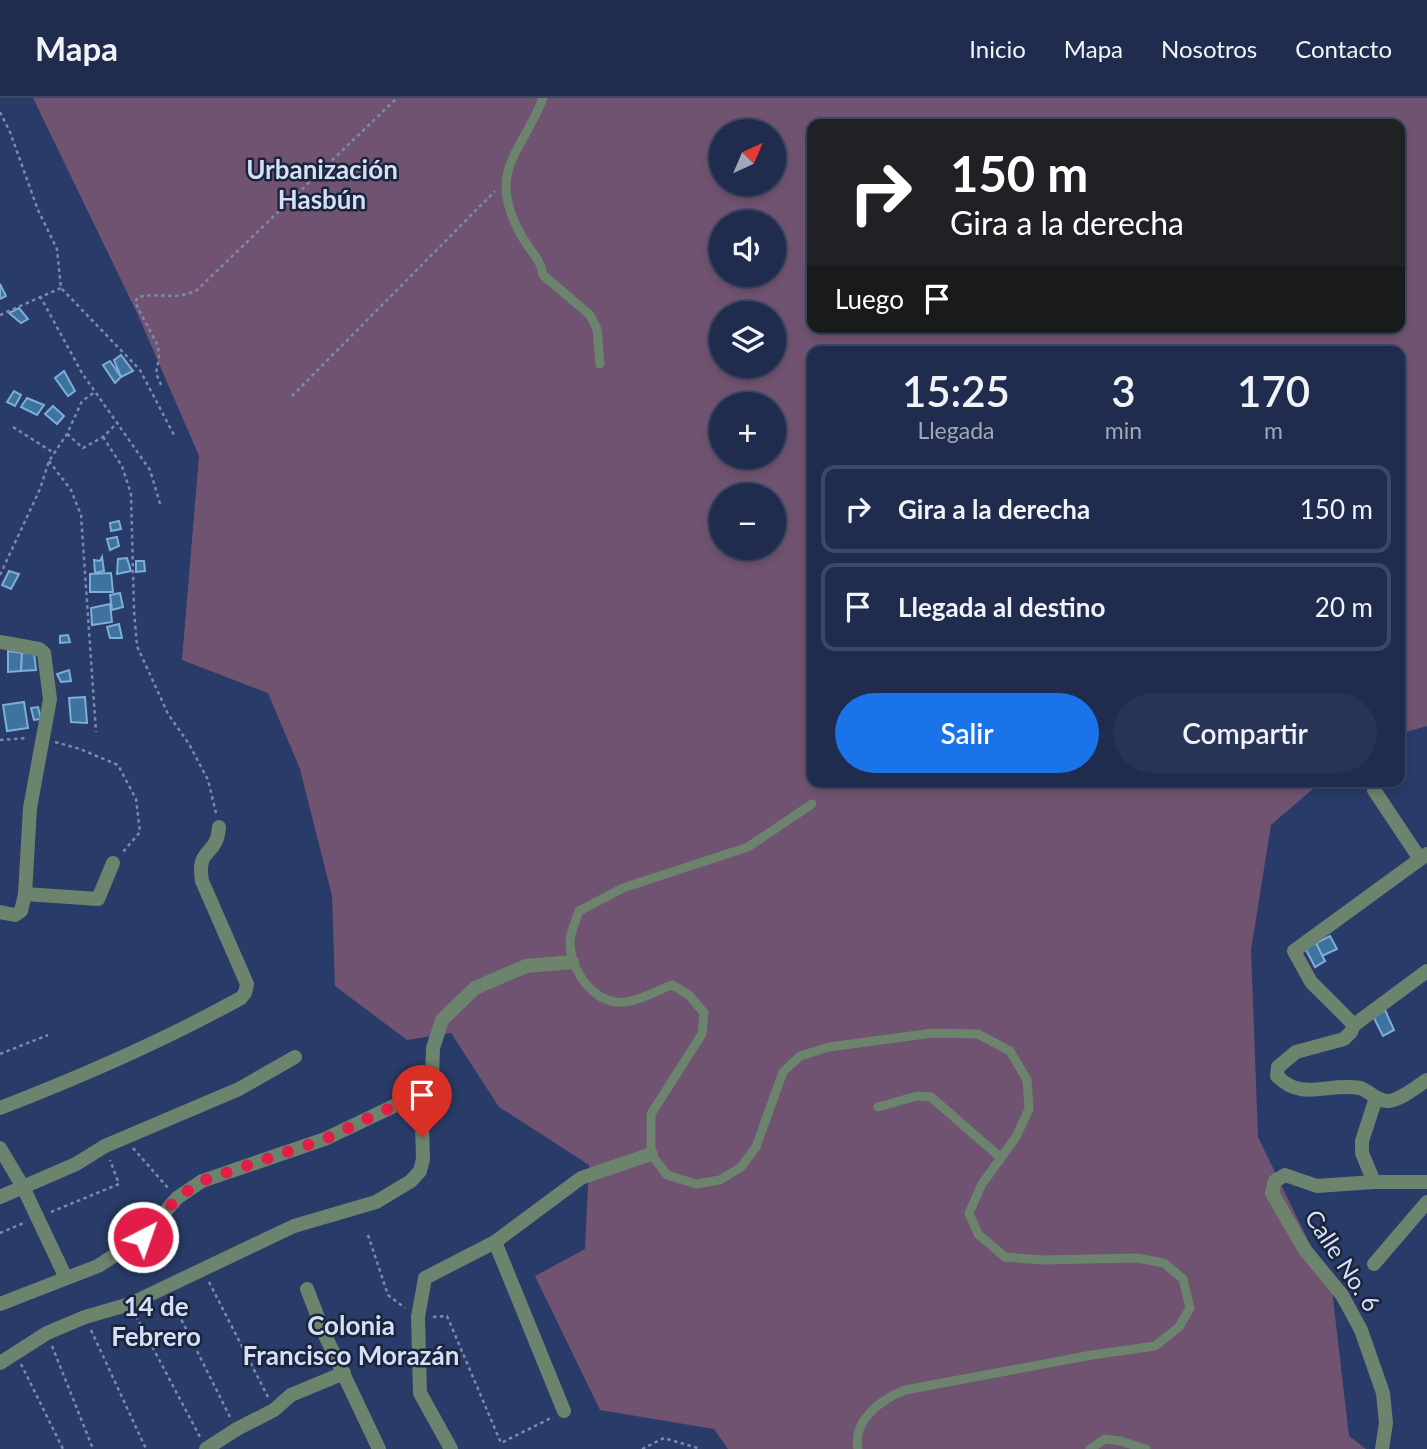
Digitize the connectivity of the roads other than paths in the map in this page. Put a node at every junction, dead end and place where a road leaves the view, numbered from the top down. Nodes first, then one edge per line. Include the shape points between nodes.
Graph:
1 (543, 98) edge
2 (600, 364) dead end
3 (0, 642) edge
4 (1374, 790) dead end
5 (812, 804) dead end
6 (219, 827) road end
7 (1424, 857) edge
8 (113, 863) road end
9 (25, 894) junction
10 (0, 912) edge
11 (572, 962) junction
12 (1427, 971) edge
13 (1354, 1025) junction
14 (295, 1058) dead end
15 (1427, 1080) edge
16 (421, 1093) junction
17 (1376, 1098) junction
18 (878, 1107) dead end
19 (0, 1108) edge
20 (0, 1148) edge
21 (651, 1154) junction
22 (1001, 1158) junction
23 (1374, 1182) junction
24 (1427, 1182) edge
25 (23, 1187) junction
26 (0, 1197) edge
27 (1427, 1202) edge
28 (495, 1242) junction
29 (1374, 1264) dead end
30 (66, 1278) junction
31 (307, 1289) dead end
32 (0, 1304) edge
33 (0, 1363) edge
34 (344, 1373) junction
35 (564, 1411) road end
36 (203, 1443) edge
37 (379, 1449) edge
38 (451, 1449) edge
39 (858, 1449) edge
40 (1090, 1449) edge
41 (1146, 1449) edge
42 (1382, 1449) edge

1 - 2 lane via 512,158 505,181 509,206 543,275 590,315 597,329
3 - 9 street via 44,653 50,699 30,808
4 - 7 street
5 - 11 lane via 748,847 623,888 579,911 570,939
6 - 19 street via 217,842 199,867 247,984 246,993 183,1030 82,1077
7 - 13 street via 1296,949 1294,954 1311,982
8 - 9 street via 98,899
9 - 10 street via 18,913
11 - 16 street via 526,966 475,988 442,1020 433,1048 432,1077
11 - 21 lane via 601,998 625,1002 672,985 689,995 704,1013 702,1034 651,1114
12 - 13 street
13 - 17 street via 1344,1038 1290,1056 1278,1067 1277,1076 1294,1089 1342,1086 1363,1089
14 - 25 street via 239,1089
15 - 17 street via 1394,1100
16 - 30 street via 325,1139 202,1181 177,1198 143,1237 98,1266
16 - 33 street via 423,1159 411,1181 376,1202 294,1226 130,1304 47,1333
17 - 23 street via 1362,1141
18 - 22 lane via 917,1096 931,1097
20 - 25 street
21 - 22 lane via 667,1175 696,1184 720,1180 741,1167 756,1147 783,1072 800,1056 829,1046 933,1033 978,1034 1010,1051 1027,1080 1029,1109
21 - 28 street via 581,1178
22 - 39 lane via 969,1213 978,1234 1005,1257 1137,1258 1164,1263 1183,1279 1190,1308 1179,1326 1155,1346 905,1390 885,1398 863,1421
23 - 24 street
23 - 42 street, Calle No. 6 via 1317,1186 1285,1175 1275,1181 1272,1193 1361,1330 1383,1393 1386,1423
25 - 26 street
25 - 30 street
27 - 29 street
28 - 35 street
28 - 38 street via 425,1278 418,1317 420,1393
30 - 32 street
31 - 34 street
34 - 36 street via 291,1395 274,1410
34 - 37 street
40 - 41 lane via 1105,1439

